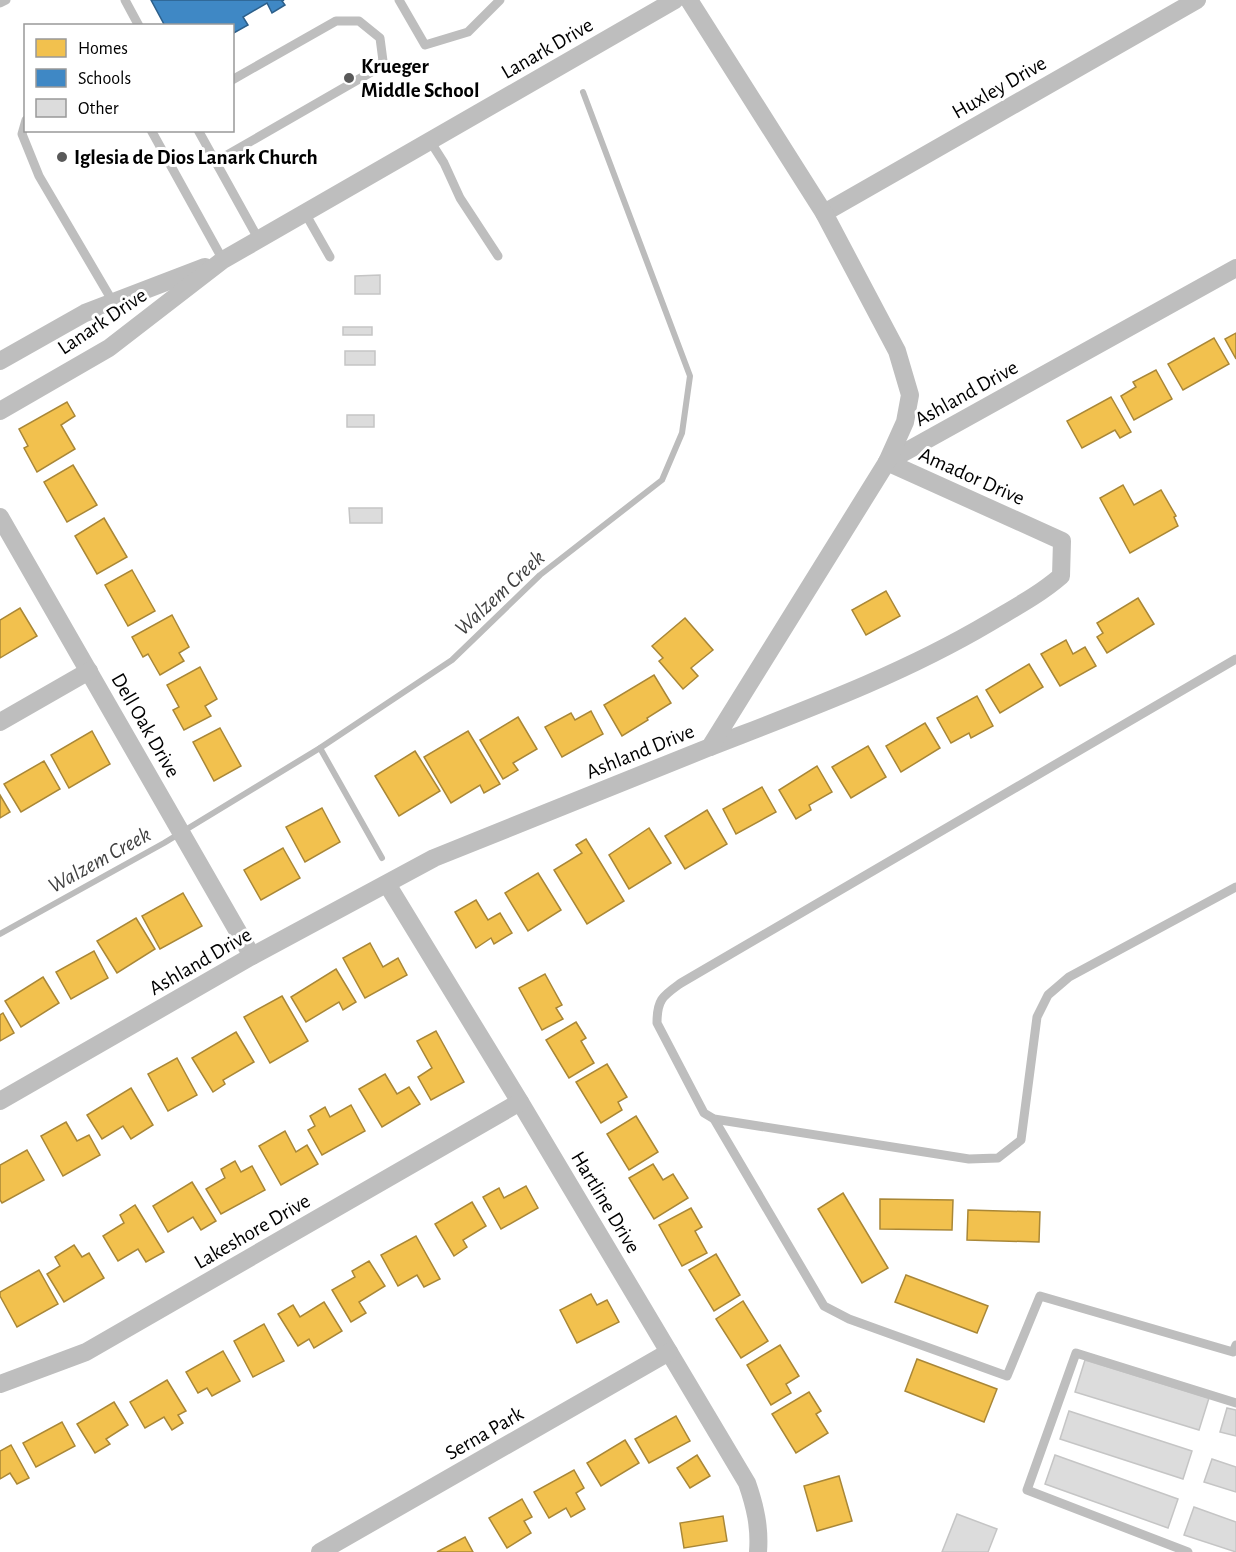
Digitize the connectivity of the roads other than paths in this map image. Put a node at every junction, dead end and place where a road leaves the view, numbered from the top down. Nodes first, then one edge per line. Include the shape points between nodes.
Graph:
1 (6, 0) edge
2 (124, 0) edge
3 (399, 0) edge
4 (500, 0) edge
5 (675, 0) edge
6 (689, 0) edge
7 (1197, 0) edge
8 (0, 3) edge
9 (138, 24) edge
10 (234, 79) edge
11 (24, 127) edge
12 (152, 132) edge
13 (199, 132) edge
14 (430, 141) junction
15 (215, 162) junction
16 (305, 213) junction
17 (824, 213) junction
18 (259, 240) junction
19 (498, 256) dead end
20 (330, 257) dead end
21 (223, 260) junction
22 (1236, 268) edge
23 (113, 302) junction
24 (0, 361) edge
25 (0, 411) edge
26 (887, 462) junction
27 (0, 517) edge
28 (1236, 658) edge
29 (88, 671) junction
30 (0, 722) edge
31 (710, 747) junction
32 (387, 884) junction
33 (1236, 887) edge
34 (252, 956) junction
35 (0, 1101) edge
36 (520, 1102) junction
37 (714, 1119) junction
38 (1235, 1350) edge
39 (669, 1352) junction
40 (0, 1384) edge
41 (1236, 1403) edge
42 (320, 1552) edge
43 (758, 1552) edge
44 (1188, 1552) edge

1 - 8 lane
2 - 9 lane
3 - 4 lane via 425,45 468,32
5 - 14 street, Lanark Drive
6 - 17 street, Amador Drive
7 - 17 street, Huxley Drive
10 - 15 lane via 336,21 359,21 380,38 383,61 373,71
11 - 23 lane via 22,134 39,176
12 - 21 lane
13 - 15 lane
14 - 16 street, Lanark Drive
14 - 19 lane via 460,198
15 - 18 lane
16 - 18 street, Lanark Drive
16 - 20 lane
17 - 26 street, Amador Drive via 897,351 910,395 905,422
18 - 21 street, Lanark Drive
21 - 23 street, Lanark Drive
21 - 25 street, Lanark Drive via 109,348
22 - 26 street, Ashland Drive
23 - 24 street, Lanark Drive via 85,313
26 - 31 street, Ashland Drive
26 - 31 street, Amador Drive via 1062,541 1061,576 1043,592 965,637 870,683
27 - 29 street, Dell Oak Drive
28 - 37 lane via 663,996 657,1008 657,1023 704,1113
29 - 30 street
29 - 34 street, Dell Oak Drive
31 - 32 street, Ashland Drive via 434,858
32 - 34 street, Ashland Drive
32 - 36 street, Hartline Drive
33 - 37 lane via 1069,977 1048,995 1037,1017 1021,1140 998,1158 969,1159
34 - 35 street, Ashland Drive
36 - 39 street, Hartline Drive
36 - 40 street, Lakeshore Drive via 86,1352
37 - 38 lane via 824,1306 849,1319 1007,1376 1040,1296
39 - 42 street, Serna Park
39 - 43 street, Hartline Drive via 747,1483 756,1510
41 - 44 lane via 1076,1353 1027,1490

